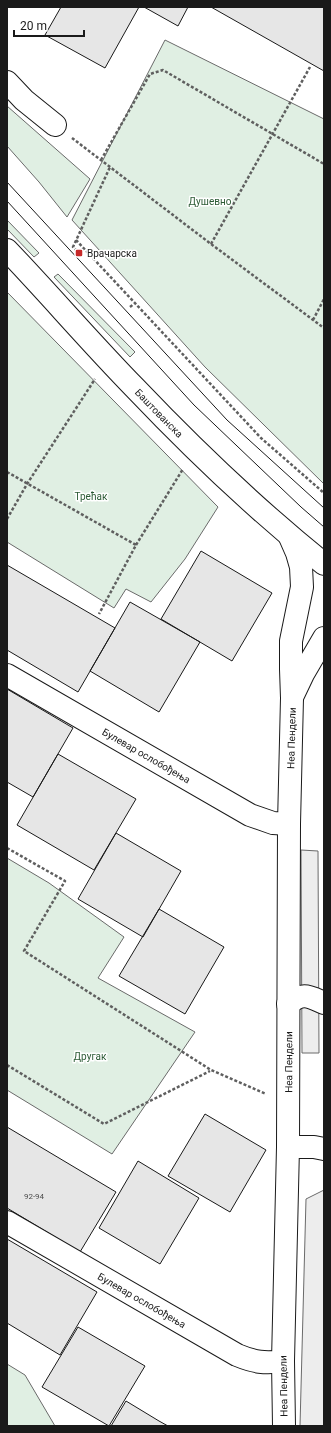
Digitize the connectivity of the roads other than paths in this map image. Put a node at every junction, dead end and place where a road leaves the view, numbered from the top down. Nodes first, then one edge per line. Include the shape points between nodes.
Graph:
1 (7, 82) edge
2 (55, 125) road end
3 (7, 250) edge
4 (290, 537) junction
5 (324, 564) edge
6 (324, 638) edge
7 (7, 675) edge
8 (292, 698) junction
9 (289, 824) junction
10 (288, 1004) junction
11 (324, 1004) edge
12 (288, 1147) junction
13 (324, 1149) edge
14 (7, 1222) edge
15 (282, 1361) junction
16 (284, 1426) edge

1 - 2 street via 24,100
3 - 4 street, Баштованска via 135,388
4 - 5 street, Баштованска
4 - 8 street, Неа Пендели via 301,567 302,587 292,641
6 - 8 street, Неа Пендели
7 - 9 street, Булевар ослобођења via 250,815 273,823
8 - 9 street, Неа Пендели
9 - 10 street, Неа Пендели
10 - 11 street via 297,996 308,996
10 - 12 street, Неа Пендели
12 - 13 street
12 - 15 street, Неа Пендели
14 - 15 street, Булевар ослобођења via 237,1355 248,1360 269,1363
15 - 16 street, Неа Пендели

